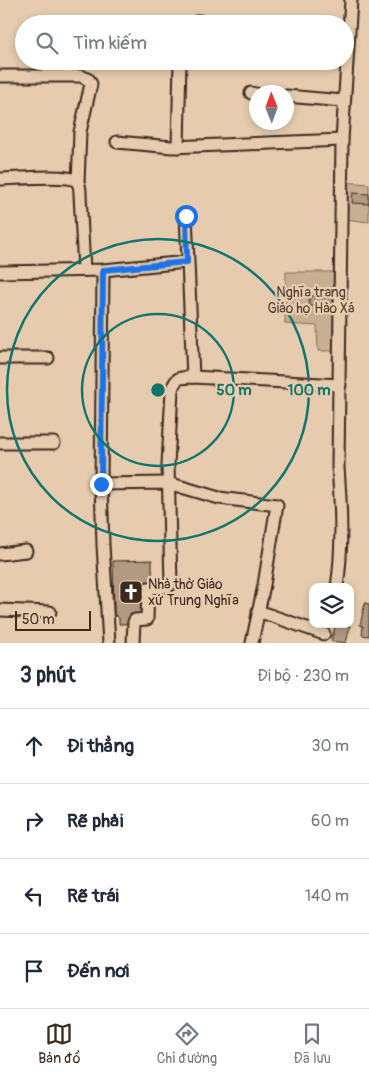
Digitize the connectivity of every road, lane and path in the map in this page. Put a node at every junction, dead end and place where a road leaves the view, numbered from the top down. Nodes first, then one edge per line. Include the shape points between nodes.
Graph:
1 (351, 0) edge
2 (350, 15) edge
3 (180, 70) edge
4 (345, 70) edge
5 (0, 76) edge
6 (294, 97) edge
7 (343, 101) junction
8 (342, 140) junction
9 (117, 142) dead end
10 (178, 147) junction
11 (0, 180) edge
12 (78, 183) junction
13 (186, 216) dead end
14 (187, 262) junction
15 (84, 270) junction
16 (103, 270) junction
17 (0, 272) edge
18 (0, 358) edge
19 (48, 358) dead end
20 (193, 376) junction
21 (340, 385) junction
22 (0, 443) edge
23 (54, 443) dead end
24 (168, 483) junction
25 (101, 484) junction
26 (26, 551) dead end
27 (0, 554) edge
28 (338, 583) edge
29 (0, 610) edge
30 (258, 611) junction
31 (50, 612) dead end
32 (324, 634) edge
33 (109, 643) edge
34 (133, 643) edge
35 (252, 643) edge

1 - 2 street
3 - 10 street
4 - 7 street
5 - 12 street via 81,76 89,80 91,84 80,132
6 - 7 street
7 - 8 street
8 - 10 street
8 - 21 street
9 - 10 street
11 - 12 street via 64,178
12 - 15 street
13 - 14 street
14 - 16 street
14 - 20 street
15 - 16 street
15 - 17 street
16 - 25 street
18 - 19 street
20 - 21 street
20 - 24 street via 179,378 172,390
21 - 28 street via 338,467 342,518
22 - 23 street
24 - 25 street
24 - 30 street via 219,498 277,502
24 - 34 street via 171,584 148,588 147,619 134,622
25 - 33 street
26 - 27 street
29 - 31 street
30 - 32 street
30 - 35 street

